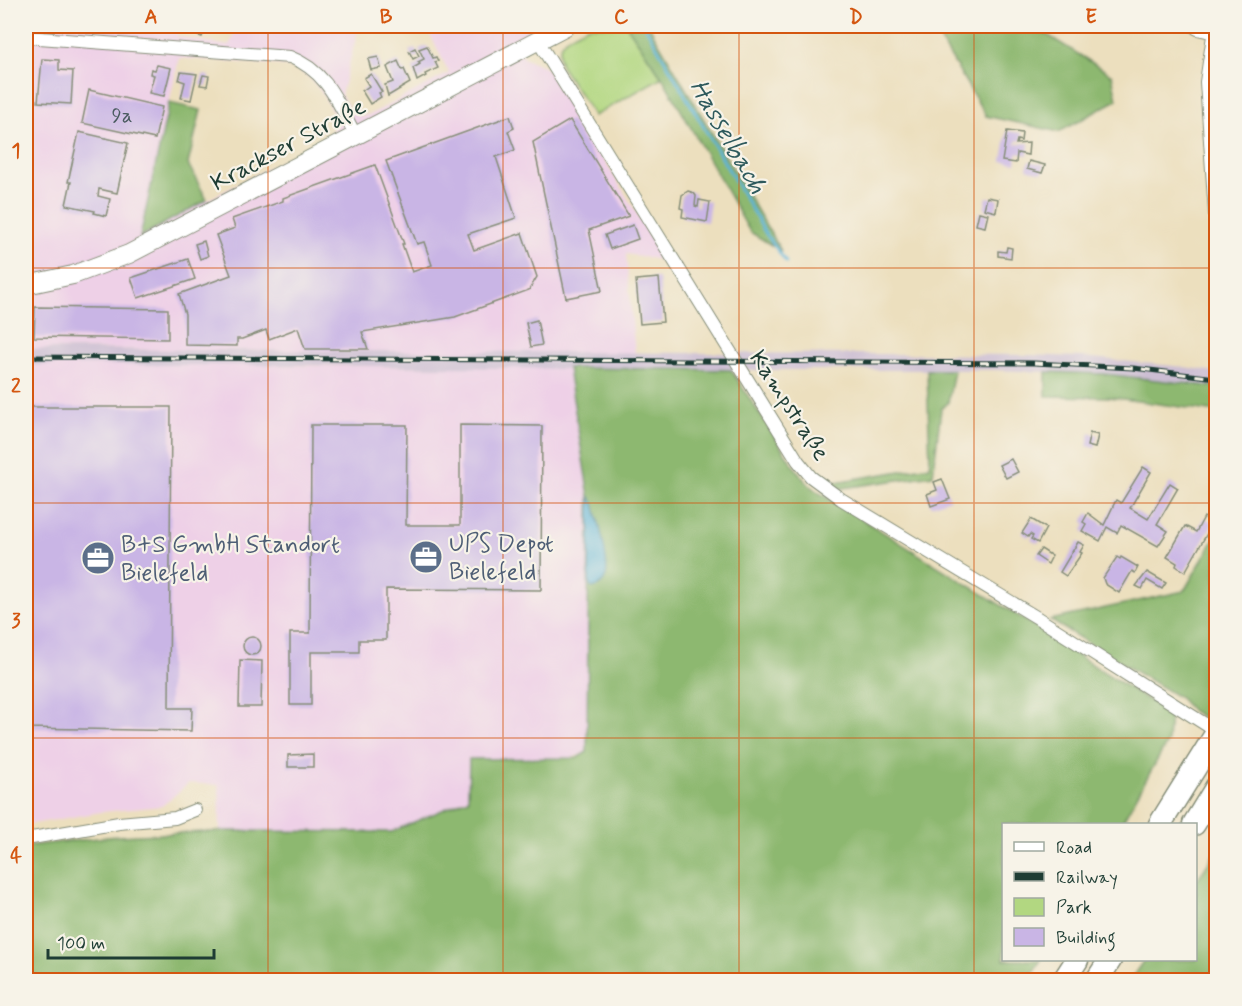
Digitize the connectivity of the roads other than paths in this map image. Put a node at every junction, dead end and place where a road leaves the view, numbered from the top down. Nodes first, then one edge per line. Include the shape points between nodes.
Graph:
1 (566, 26) edge
2 (1210, 28) edge
3 (26, 37) edge
4 (538, 40) junction
5 (356, 135) junction
6 (1216, 229) edge
7 (26, 285) edge
8 (1213, 738) edge
9 (1216, 788) edge
10 (195, 810) dead end
11 (1161, 823) edge
12 (1195, 823) edge
13 (26, 838) edge
14 (1076, 961) edge
15 (1109, 961) edge
16 (1064, 981) edge
17 (1098, 981) edge

1 - 4 street, Krackser Straße
2 - 6 street via 1206,82
3 - 5 street via 290,57 318,72
4 - 5 street, Krackser Straße
4 - 8 street, Kampstraße via 811,477 1035,617
5 - 7 street, Krackser Straße via 129,254 73,275
8 - 11 highway
9 - 12 highway
10 - 13 street via 174,818
14 - 16 highway
15 - 17 highway

